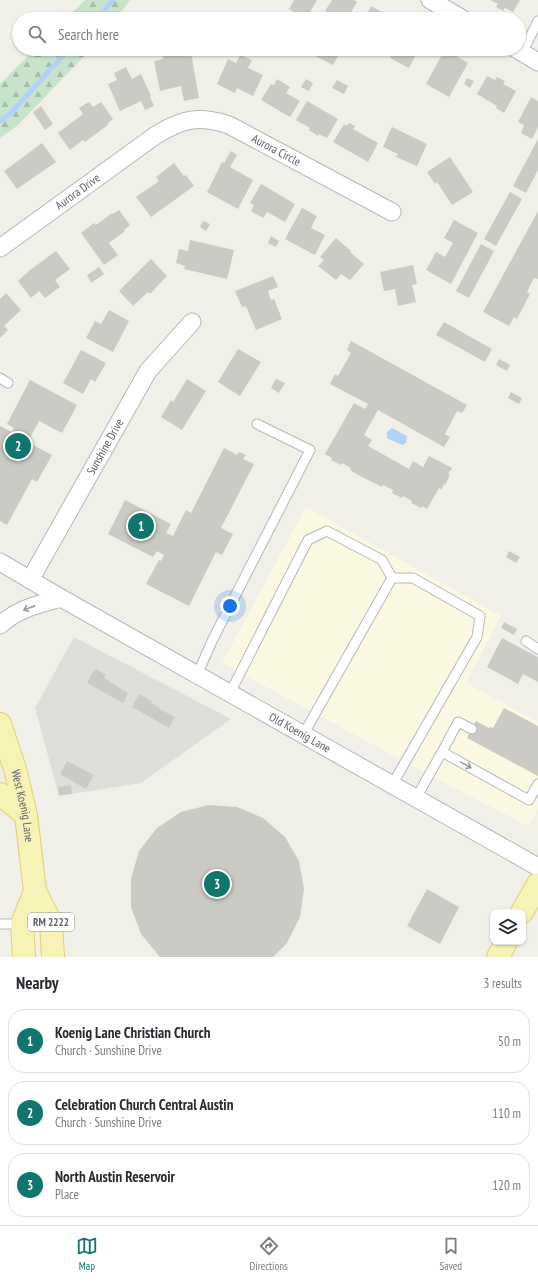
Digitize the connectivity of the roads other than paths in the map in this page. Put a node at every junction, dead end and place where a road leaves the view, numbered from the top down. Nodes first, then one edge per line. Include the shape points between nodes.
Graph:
1 (430, 0) edge
2 (451, 12) edge
3 (538, 21) edge
4 (526, 40) edge
5 (526, 55) edge
6 (538, 62) edge
7 (156, 135) joint
8 (392, 212) dead end
9 (0, 248) edge
10 (192, 322) dead end
11 (0, 378) edge
12 (8, 383) dead end
13 (257, 424) dead end
14 (0, 562) edge
15 (392, 578) junction
16 (30, 580) junction
17 (61, 598) junction
18 (0, 625) edge
19 (526, 641) dead end
20 (538, 649) edge
21 (197, 675) junction
22 (230, 693) junction
23 (0, 724) edge
24 (472, 730) dead end
25 (303, 735) junction
26 (442, 752) junction
27 (538, 784) edge
28 (392, 785) junction
29 (0, 794) edge
30 (416, 798) junction
31 (26, 815) junction
32 (538, 867) edge
33 (538, 884) edge
34 (35, 891) junction
35 (524, 909) edge
36 (0, 924) edge
37 (22, 924) junction
38 (504, 945) edge
39 (24, 957) edge
40 (53, 957) edge
41 (498, 957) edge

1 - 2 street
3 - 4 lane
5 - 6 street
7 - 8 street, Aurora Circle via 172,125 186,121 201,119 229,125
7 - 9 street, Aurora Drive
10 - 16 street, Sunshine Drive via 148,371
11 - 12 lane
13 - 21 lane via 310,450
14 - 16 street, Old Koenig Lane
15 - 22 lane via 382,560 327,531 308,540
15 - 25 lane
15 - 28 lane via 413,578 480,616 477,637
16 - 17 street, Old Koenig Lane
17 -> 18 street via 13,614
17 - 21 street, Old Koenig Lane
19 - 20 lane
21 - 22 street, Old Koenig Lane
22 - 25 street, Old Koenig Lane
23 - 31 main road, West Koenig Lane / RM 2222 via 15,769
24 - 26 lane via 458,722
25 - 28 street, Old Koenig Lane
26 -> 27 lane via 529,800
26 - 30 lane
28 - 30 street, Old Koenig Lane
29 - 31 main road
30 - 32 street, Old Koenig Lane
31 - 34 main road, West Koenig Lane / RM 2222
33 - 35 main road
34 - 37 main road, West Koenig Lane / RM 2222
34 - 40 main road, West Koenig Lane / RM 2222 via 51,923
36 - 37 lane
37 - 39 main road, West Koenig Lane / RM 2222
38 - 41 main road

